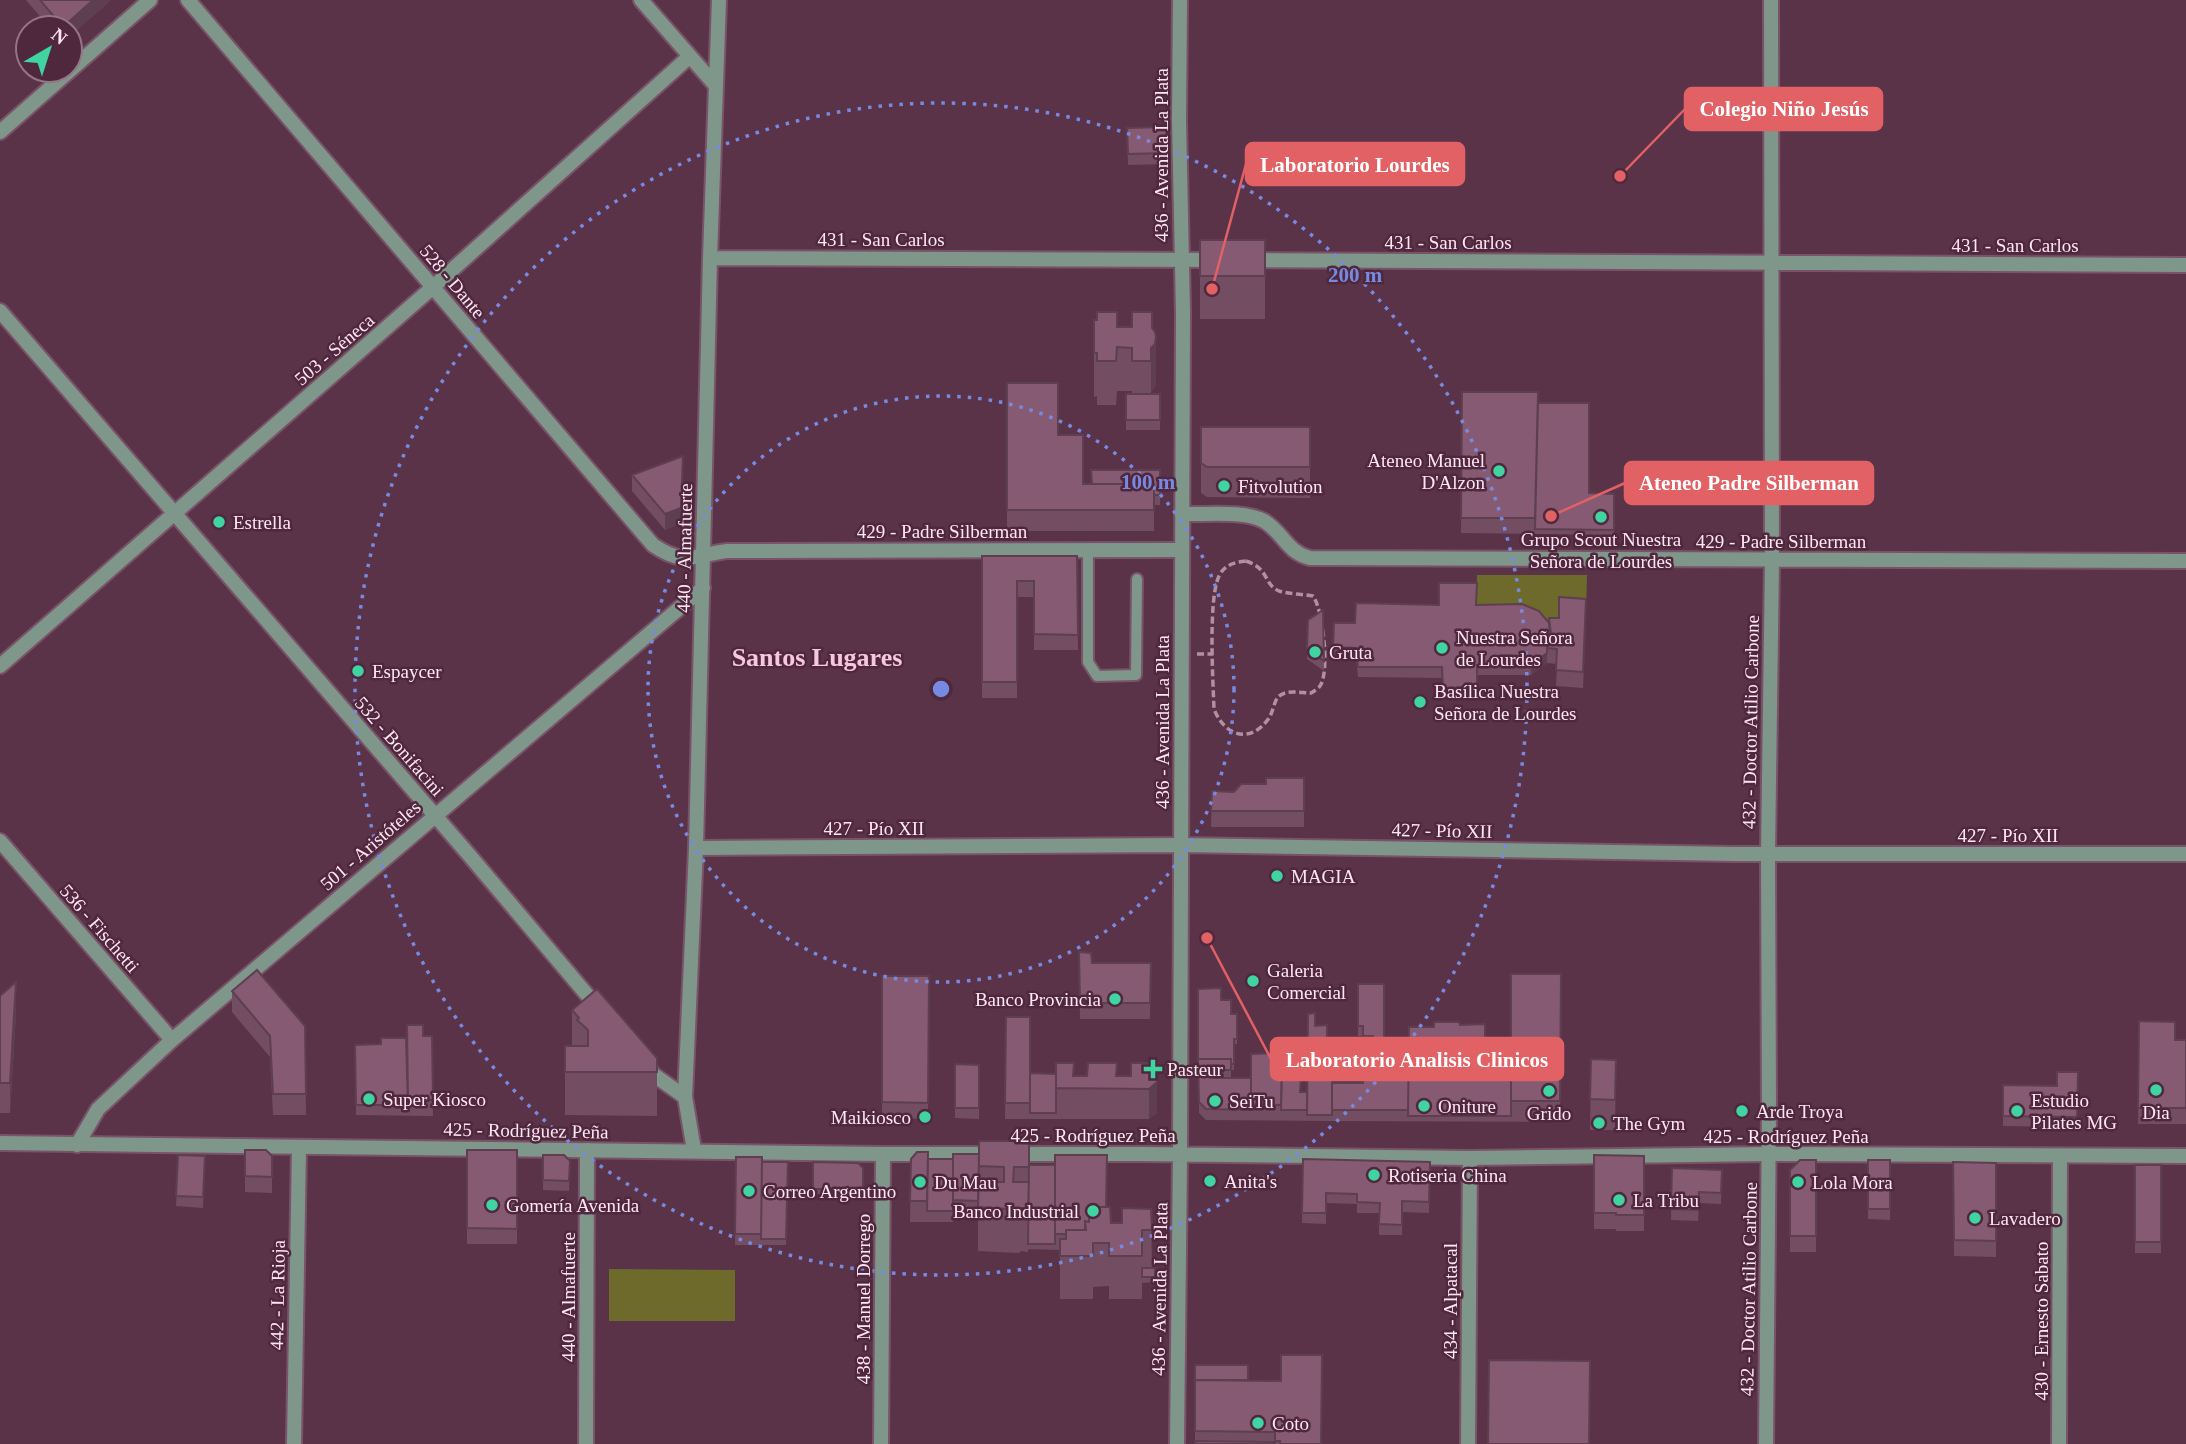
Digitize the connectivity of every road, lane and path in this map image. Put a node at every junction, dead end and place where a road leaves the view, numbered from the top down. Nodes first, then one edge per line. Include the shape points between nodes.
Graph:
1 (150, 0) edge
2 (188, 0) edge
3 (641, 0) edge
4 (719, 0) edge
5 (1180, 0) edge
6 (1771, 0) edge
7 (689, 57) junction
8 (716, 86) junction
9 (0, 132) edge
10 (710, 258) junction
11 (1181, 260) junction
12 (1772, 263) junction
13 (2186, 265) edge
14 (433, 287) junction
15 (0, 311) edge
16 (174, 514) junction
17 (1182, 514) junction
18 (1088, 550) junction
19 (1181, 550) junction
20 (704, 557) junction
21 (1772, 561) junction
22 (2186, 561) edge
23 (1137, 579) dead end
24 (703, 588) junction
25 (1323, 645) junction
26 (1333, 645) edge
27 (0, 666) edge
28 (434, 815) junction
29 (0, 841) edge
30 (1181, 845) junction
31 (696, 848) junction
32 (1768, 854) junction
33 (2186, 854) edge
34 (611, 1023) edge
35 (172, 1040) junction
36 (637, 1054) edge
37 (685, 1097) junction
38 (0, 1143) edge
39 (77, 1145) junction
40 (299, 1147) junction
41 (587, 1150) junction
42 (694, 1150) junction
43 (883, 1154) junction
44 (1180, 1154) junction
45 (1769, 1154) junction
46 (2060, 1156) junction
47 (2186, 1156) edge
48 (1470, 1158) junction
49 (294, 1444) edge
50 (586, 1444) edge
51 (881, 1444) edge
52 (1177, 1444) edge
53 (1468, 1444) edge
54 (1766, 1444) edge
55 (2059, 1444) edge

1 - 9 street
2 - 14 street, 528 - Dante
3 - 7 street
4 - 8 street, 440 - Almafuerte
5 - 11 street, 436 - Avenida La Plata
6 - 12 street, 432 - Doctor Atilio Carbone
7 - 8 street
7 - 14 street, 503 - Séneca
8 - 10 street, 440 - Almafuerte
10 - 11 street, 431 - San Carlos
10 - 20 street, 440 - Almafuerte
11 - 12 street, 431 - San Carlos
11 - 17 street, 436 - Avenida La Plata
12 - 13 street, 431 - San Carlos
12 - 21 street, 432 - Doctor Atilio Carbone
14 - 16 street, 503 - Séneca
14 - 20 street, 528 - Dante via 653,545 676,557
15 - 16 street, 532 - Bonifacini
16 - 27 street, 503 - Séneca
16 - 28 street, 532 - Bonifacini
17 - 19 street, 436 - Avenida La Plata
17 - 21 street, 429 - Padre Silberman via 1252,515 1274,528 1299,555 1310,558
18 - 19 street, 429 - Padre Silberman
18 - 20 street, 429 - Padre Silberman via 727,551
18 - 23 lane via 1088,662 1097,676 1136,675
19 - 30 street, 436 - Avenida La Plata
20 - 24 street, 440 - Almafuerte
21 - 22 street, 429 - Padre Silberman
21 - 32 street, 432 - Doctor Atilio Carbone
24 - 28 street, 501 - Aristóteles
24 - 31 street, 440 - Almafuerte
25 - 25 path via 1323,621 1313,596 1278,590 1257,565 1246,561 1226,566 1219,577 1213,615 1214,709 1219,723 1230,732 1249,733 1269,718 1278,697 1287,692 1311,693 1321,685
25 - 26 path
28 - 34 street, 532 - Bonifacini
28 - 35 street, 501 - Aristóteles
29 - 35 street, 536 - Fischetti
30 - 31 street, 427 - Pío XII
30 - 32 street, 427 - Pío XII
30 - 44 street, 436 - Avenida La Plata
31 - 37 street, 440 - Almafuerte
32 - 33 street, 427 - Pío XII
32 - 45 street, 432 - Doctor Atilio Carbone
35 - 39 street, 501 - Aristóteles via 98,1109
36 - 37 street via 654,1075
37 - 42 street
38 - 39 street, 425 - Rodríguez Peña
39 - 40 street, 425 - Rodríguez Peña
40 - 41 street, 425 - Rodríguez Peña
40 - 49 street, 442 - La Rioja
41 - 42 street, 425 - Rodríguez Peña
41 - 50 street, 440 - Almafuerte
42 - 43 street, 425 - Rodríguez Peña
43 - 44 street, 425 - Rodríguez Peña
43 - 51 street, 438 - Manuel Dorrego
44 - 48 street, 425 - Rodríguez Peña
44 - 52 street, 436 - Avenida La Plata
45 - 46 street, 425 - Rodríguez Peña
45 - 48 street, 425 - Rodríguez Peña
45 - 54 street, 432 - Doctor Atilio Carbone
46 - 47 street, 425 - Rodríguez Peña
46 - 55 street, 430 - Ernesto Sabato
48 - 53 street, 434 - Alpatacal

